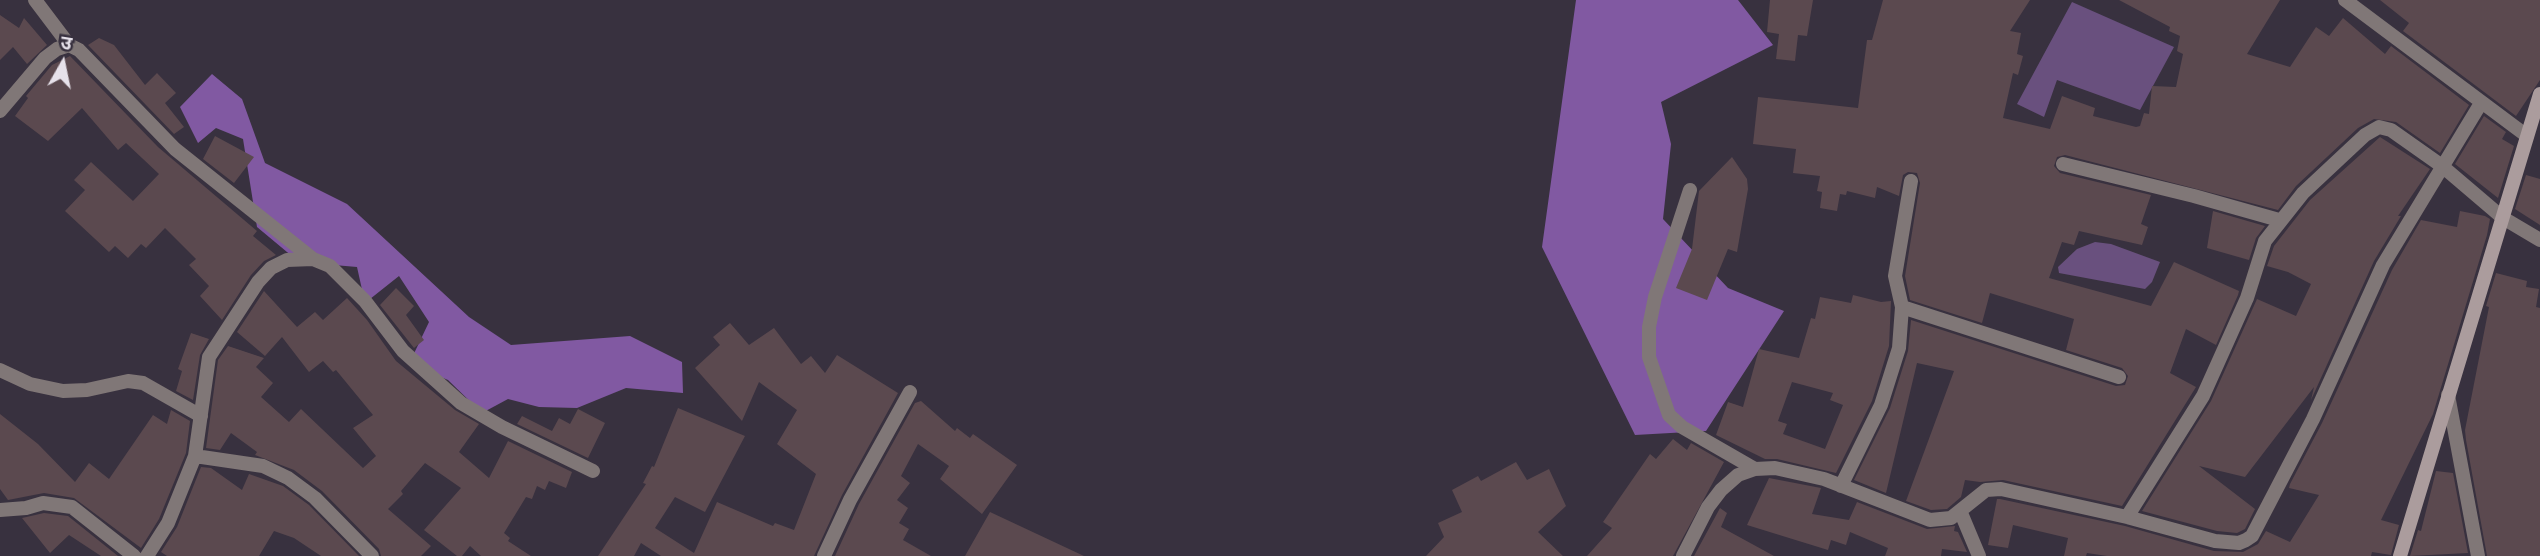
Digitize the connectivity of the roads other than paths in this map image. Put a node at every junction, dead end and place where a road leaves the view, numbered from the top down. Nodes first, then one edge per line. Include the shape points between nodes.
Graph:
1 (35, 0) edge
2 (2346, 0) edge
3 (69, 45) junction
4 (2540, 93) edge
5 (2482, 103) junction
6 (0, 111) edge
7 (2527, 136) junction
8 (2063, 164) dead end
9 (2442, 166) junction
10 (1911, 181) dead end
11 (1690, 190) dead end
12 (2503, 218) junction
13 (2278, 220) junction
14 (2540, 240) edge
15 (313, 260) junction
16 (1902, 307) junction
17 (0, 370) edge
18 (2119, 377) dead end
19 (910, 392) dead end
20 (2448, 395) junction
21 (201, 416) junction
22 (195, 456) junction
23 (1755, 468) junction
24 (593, 471) dead end
25 (1841, 486) junction
26 (0, 510) edge
27 (1961, 513) junction
28 (2127, 517) junction
29 (134, 556) edge
30 (147, 556) edge
31 (372, 556) edge
32 (824, 556) edge
33 (1684, 556) edge
34 (1979, 556) edge
35 (2400, 556) edge
36 (2478, 556) edge

1 - 3 street
2 - 5 street
3 - 6 street via 45,58
3 - 15 street via 175,149
4 - 7 street
5 - 7 street
5 - 9 street
7 - 12 street
8 - 13 street
9 - 12 street
9 - 13 street via 2391,130 2379,127 2332,163
9 - 28 street via 2383,265 2313,419 2252,536 2239,543 2215,541
10 - 16 street via 1895,276
11 - 23 street via 1655,297 1649,357 1669,415
12 - 14 street
12 - 20 street
13 - 28 street via 2265,241 2247,298 2203,396
15 - 21 street via 287,260 258,282 209,357
15 - 24 street via 330,266 365,301 403,351 461,403
16 - 18 street
16 - 25 street via 1899,348 1881,405
17 - 21 street via 30,384 63,391 143,383
19 - 32 street
20 - 35 street
20 - 36 street
21 - 22 street
22 - 30 street via 168,523
22 - 31 street via 262,466 288,478 315,498
23 - 25 street via 1796,471
23 - 33 street via 1738,475 1707,507
25 - 27 street via 1930,520
26 - 29 street via 43,503 72,507
27 - 28 street via 1986,490 2001,489
27 - 34 street

